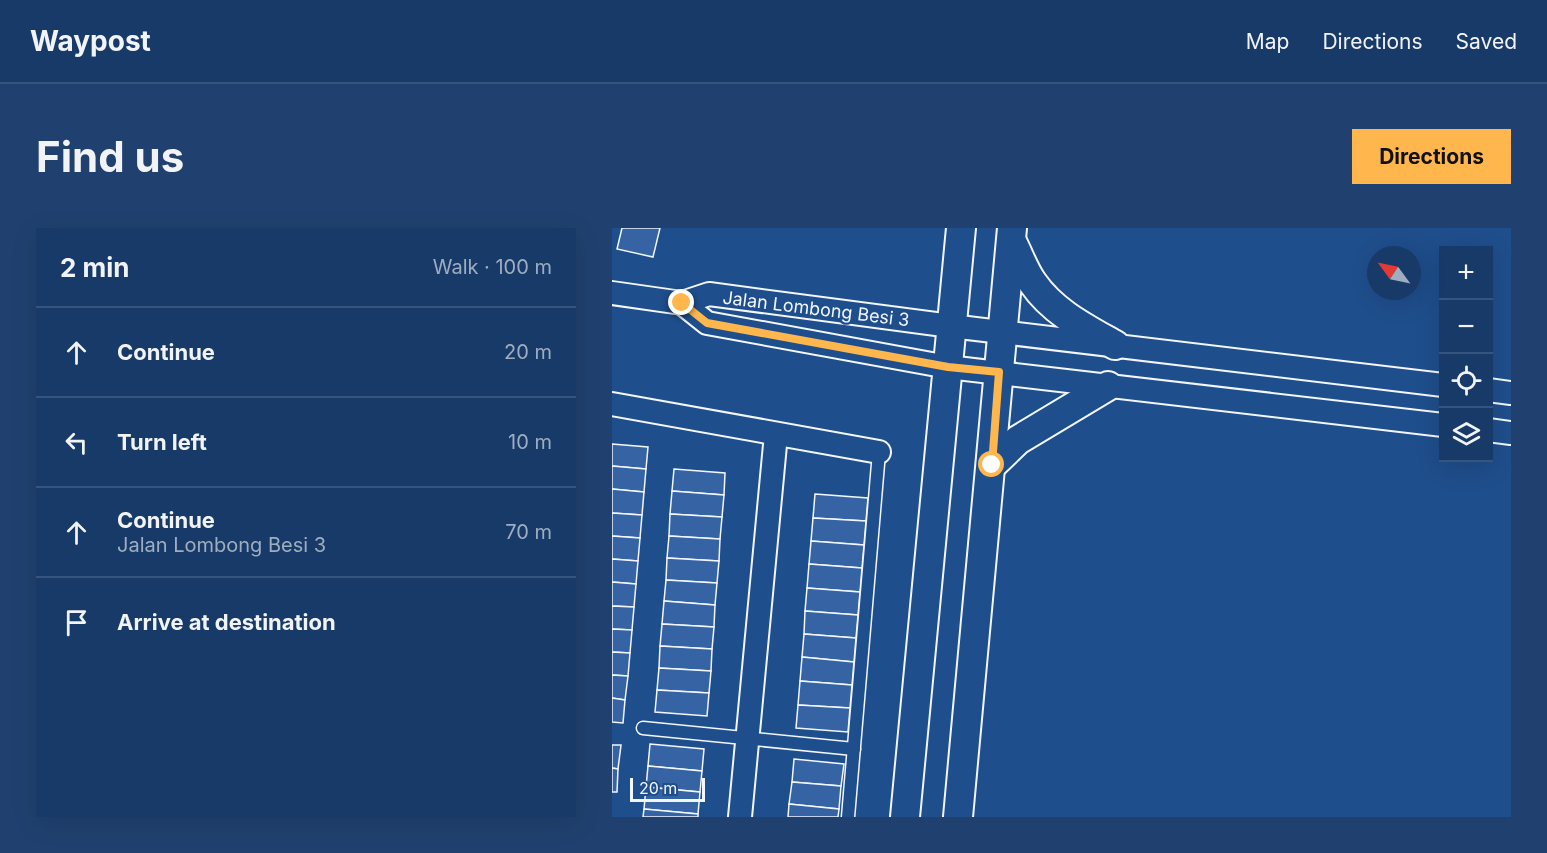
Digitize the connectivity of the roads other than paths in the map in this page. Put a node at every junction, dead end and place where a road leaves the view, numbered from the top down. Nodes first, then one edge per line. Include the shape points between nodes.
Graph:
1 (961, 228) edge
2 (1012, 234) edge
3 (612, 293) edge
4 (682, 303) junction
5 (951, 326) junction
6 (1004, 332) junction
7 (1115, 345) junction
8 (948, 367) junction
9 (999, 372) junction
10 (1439, 385) edge
11 (1108, 386) junction
12 (1493, 391) edge
13 (1511, 393) edge
14 (612, 404) edge
15 (1439, 425) edge
16 (1493, 431) edge
17 (1511, 433) edge
18 (776, 434) junction
19 (879, 452) joint
20 (992, 465) junction
21 (643, 728) dead end
22 (748, 736) junction
23 (854, 749) junction
24 (740, 817) edge
25 (848, 817) edge
26 (905, 817) edge
27 (958, 817) edge

1 - 5 street
2 - 6 street
2 - 7 street via 1032,282 1042,294 1072,321
3 - 4 street, Jalan Lombong Besi 3
4 - 5 street, Jalan Lombong Besi 3 via 708,294
4 - 8 street, Jalan Lombong Besi 3 via 707,323
5 - 6 street, Jalan Lombong Besi 3
5 - 8 street
6 - 7 street, Jalan Lombong Besi 3
6 - 9 street
7 - 10 street, Jalan Lombong Besi 3
8 - 9 street, Jalan Lombong Besi 3
8 - 26 street
9 - 11 street, Jalan Lombong Besi 3
9 - 20 street
11 - 15 street, Jalan Lombong Besi 3
11 - 20 street via 1018,440
12 - 13 street
14 - 18 street
16 - 17 street
18 - 19 street
18 - 22 street
19 - 23 lane
20 - 27 street
21 - 22 lane
22 - 23 lane
22 - 24 street
23 - 25 lane

